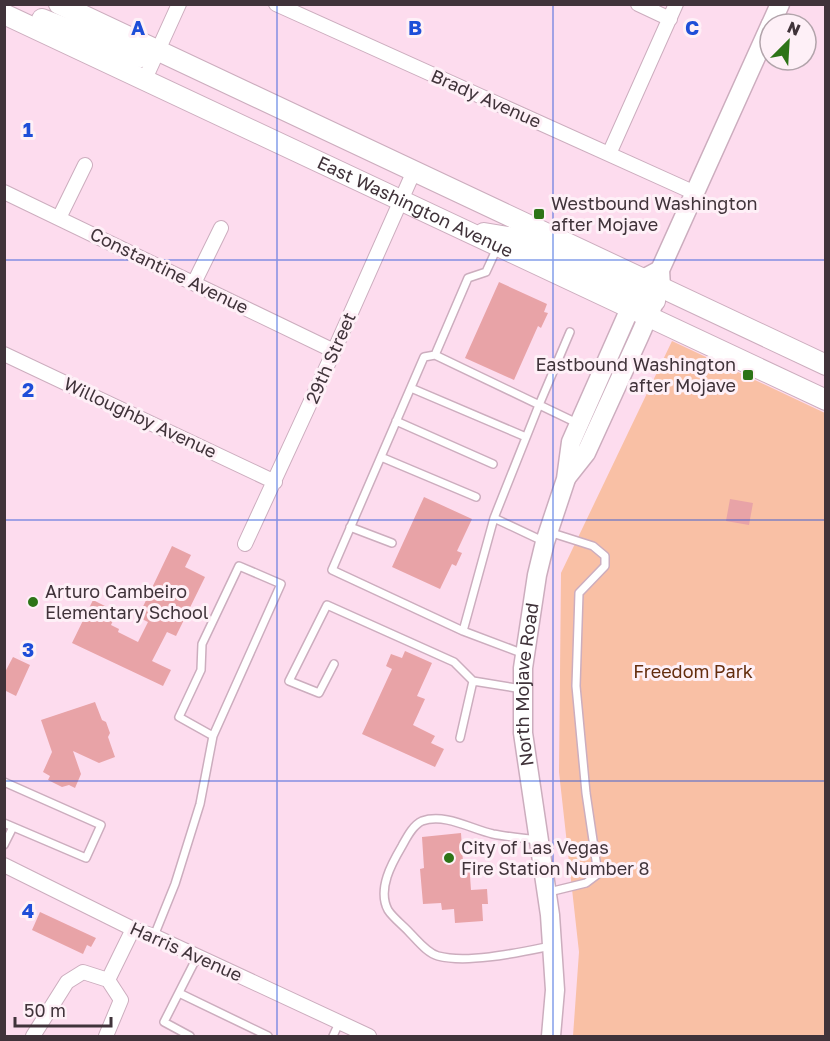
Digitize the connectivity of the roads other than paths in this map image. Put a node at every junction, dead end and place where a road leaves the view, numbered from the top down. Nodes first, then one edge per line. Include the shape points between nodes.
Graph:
1 (59, 4) edge
2 (179, 4) edge
3 (276, 4) edge
4 (638, 4) edge
5 (676, 4) edge
6 (4, 9) edge
7 (4, 14) edge
8 (670, 19) junction
9 (758, 52) edge
10 (152, 64) junction
11 (609, 154) junction
12 (85, 165) dead end
13 (414, 171) junction
14 (4, 192) edge
15 (695, 193) junction
16 (401, 200) junction
17 (59, 218) junction
18 (221, 228) dead end
19 (467, 231) junction
20 (498, 246) junction
21 (194, 283) junction
22 (637, 293) junction
23 (656, 294) junction
24 (570, 332) dead end
25 (334, 351) junction
26 (4, 354) edge
27 (435, 355) junction
28 (825, 365) edge
29 (411, 388) junction
30 (825, 400) edge
31 (539, 405) junction
32 (396, 421) junction
33 (579, 424) junction
34 (526, 437) junction
35 (381, 457) junction
36 (493, 464) dead end
37 (566, 479) junction
38 (275, 482) junction
39 (476, 498) dead end
40 (494, 518) junction
41 (350, 527) junction
42 (546, 536) junction
43 (392, 543) dead end
44 (245, 544) dead end
45 (463, 631) junction
46 (525, 654) junction
47 (334, 664) dead end
48 (473, 681) junction
49 (522, 689) junction
50 (213, 736) junction
51 (460, 738) dead end
52 (4, 782) edge
53 (4, 823) edge
54 (13, 827) junction
55 (538, 840) junction
56 (4, 844) edge
57 (4, 865) edge
58 (546, 892) junction
59 (133, 929) junction
60 (154, 936) junction
61 (552, 946) junction
62 (197, 957) junction
63 (108, 980) junction
64 (179, 993) junction
65 (339, 1023) junction
66 (33, 1036) edge
67 (106, 1036) edge
68 (190, 1036) edge
69 (268, 1036) edge
70 (333, 1036) edge
71 (369, 1036) edge
72 (551, 1036) edge

1 - 10 main road, East Washington Avenue
2 - 10 street
3 - 11 street, Brady Avenue
4 - 8 street
5 - 8 street
6 - 10 main road via 43,19
7 - 10 main road, East Washington Avenue
8 - 11 street
9 - 15 street, North Mojave Road
10 - 13 main road, East Washington Avenue
10 - 16 main road, East Washington Avenue
11 - 15 street, Brady Avenue
12 - 17 street
13 - 16 street, 29th Street
13 - 22 main road, East Washington Avenue
14 - 17 street, Constantine Avenue
15 - 23 street, North Mojave Road
16 - 19 main road, East Washington Avenue
16 - 25 street, 29th Street
17 - 21 street, Constantine Avenue
18 - 21 street
19 - 20 main road, East Washington Avenue
19 - 22 main road via 526,240
20 - 22 main road, East Washington Avenue
20 - 27 lane via 486,272 468,278
21 - 25 street, Constantine Avenue
22 - 23 main road, East Washington Avenue
22 - 23 main road, East Washington Avenue
22 - 33 street, North Mojave Road
23 - 28 main road, East Washington Avenue
23 - 30 main road, East Washington Avenue
23 - 37 street, North Mojave Road via 586,453
24 - 31 lane
25 - 38 street, 29th Street
26 - 38 street, Willoughby Avenue
27 - 29 lane via 424,357
27 - 31 lane
29 - 32 lane
29 - 34 lane
31 - 33 lane
31 - 34 lane
32 - 35 lane
32 - 36 lane
33 - 37 street, North Mojave Road via 571,442
34 - 40 lane
35 - 39 lane
35 - 41 lane
37 - 42 street, North Mojave Road
38 - 44 street, 29th Street
40 - 42 lane
40 - 45 lane
41 - 43 lane
41 - 45 lane via 332,570
42 - 46 street, North Mojave Road
42 - 58 lane via 593,546 605,556 605,566 579,593 576,686 598,874 586,883
45 - 46 lane
46 - 49 street, North Mojave Road
47 - 48 lane via 319,693 289,681 327,605 454,662
48 - 49 lane
48 - 51 lane
49 - 55 street, North Mojave Road via 523,733
50 - 50 lane via 281,584 239,566 202,644 201,670 179,717
50 - 60 lane via 200,804
52 - 54 lane via 101,825 86,858
53 - 54 lane
54 - 56 lane
55 - 58 street, North Mojave Road
55 - 61 lane via 496,835 449,820 421,822 412,829 396,857 384,897 388,910 436,956 462,959
57 - 59 street, Harris Avenue
58 - 61 street, North Mojave Road
59 - 60 street, Harris Avenue
59 - 63 street
60 - 62 street, Harris Avenue
61 - 72 street, North Mojave Road via 555,990
62 - 64 lane
62 - 65 street, Harris Avenue
63 - 66 street via 83,972 67,982
63 - 67 street via 121,1000
64 - 68 lane via 164,1022
64 - 69 lane
65 - 70 lane
65 - 71 street, Harris Avenue

